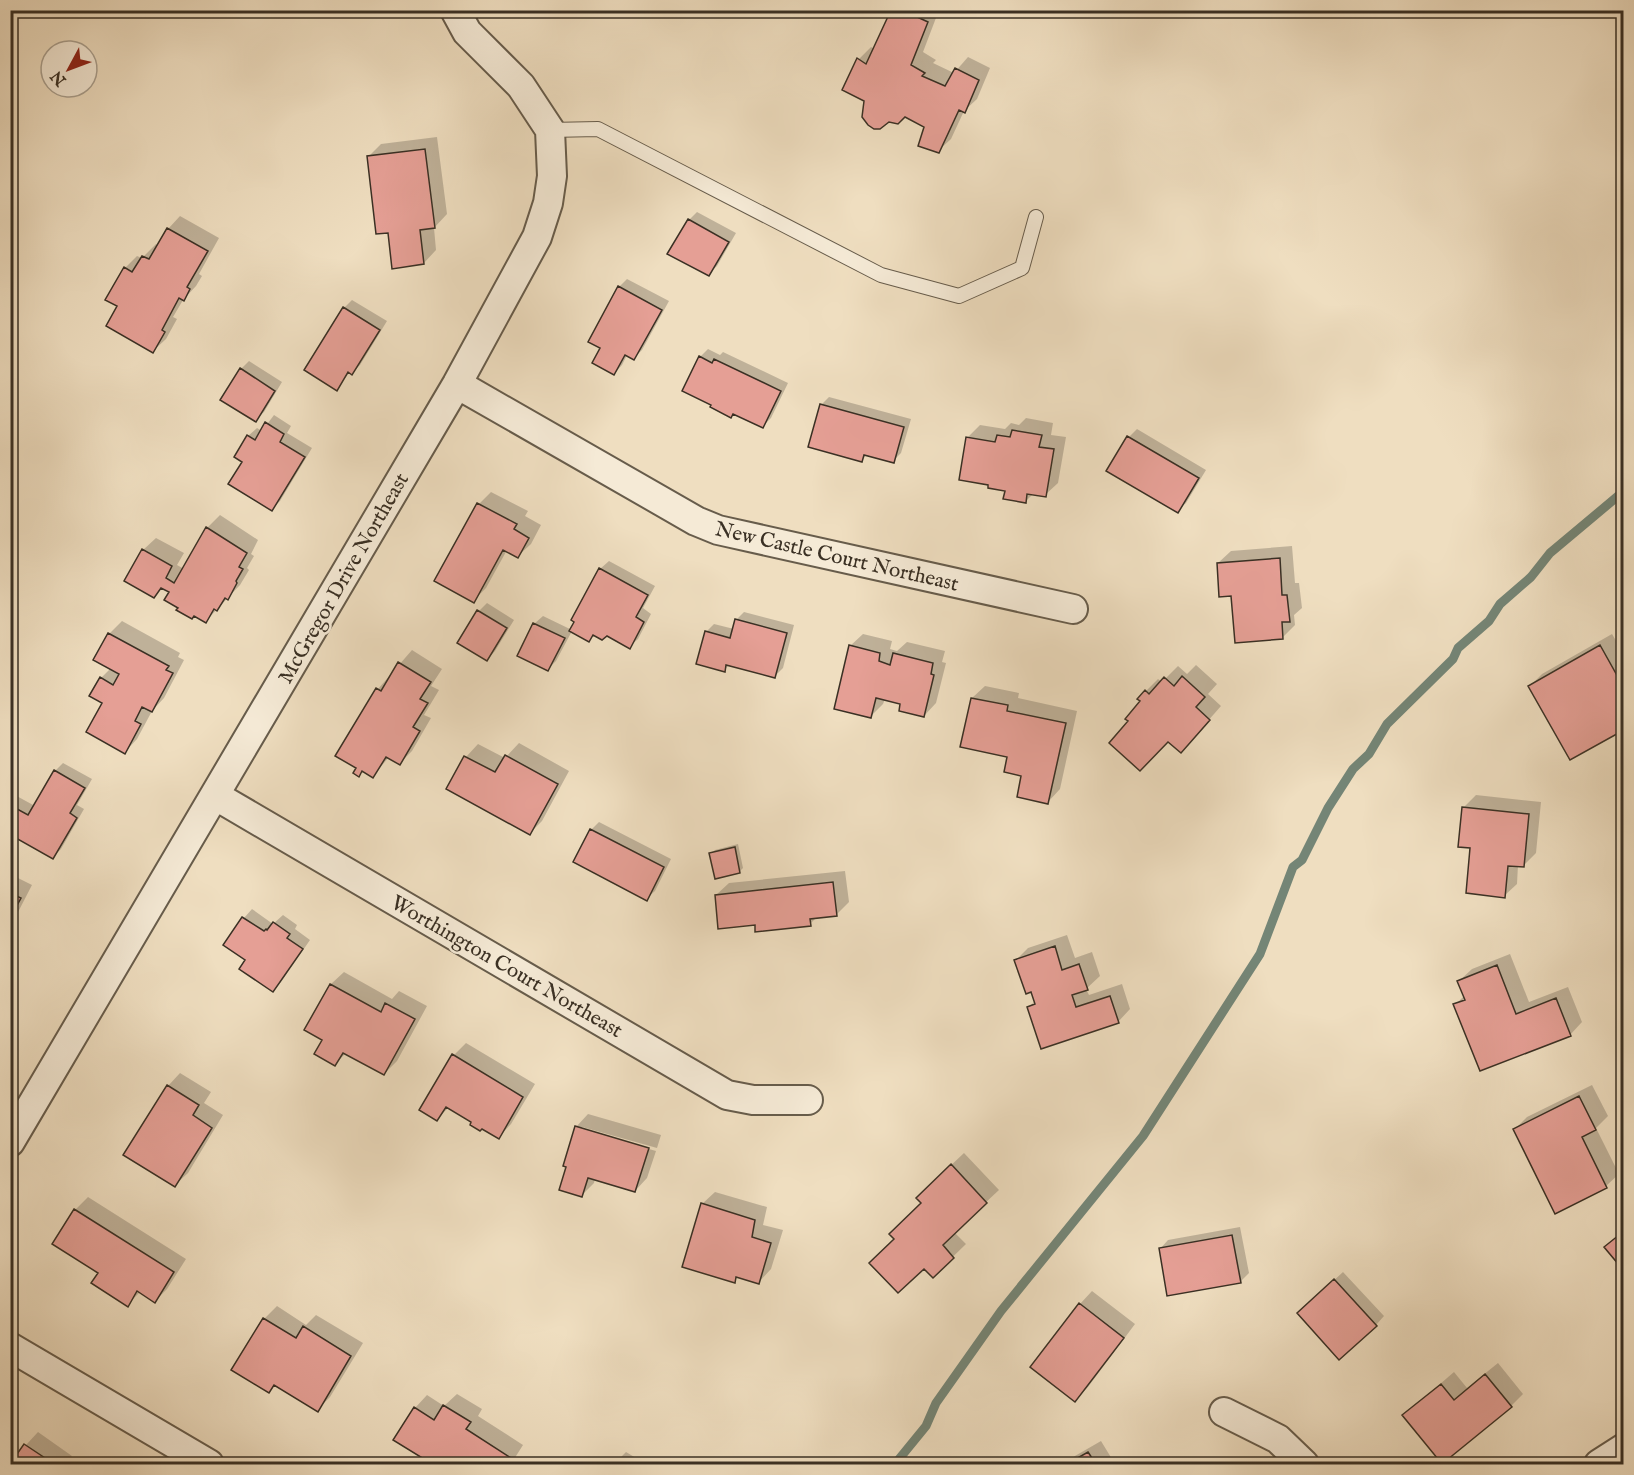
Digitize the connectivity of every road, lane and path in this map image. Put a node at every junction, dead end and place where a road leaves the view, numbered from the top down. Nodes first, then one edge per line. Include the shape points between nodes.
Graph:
1 (455, 10) edge
2 (550, 130) junction
3 (1036, 217) dead end
4 (457, 384) junction
5 (1073, 609) dead end
6 (216, 796) junction
7 (808, 1100) dead end
8 (10, 1142) edge
9 (10, 1347) edge
10 (1224, 1412) dead end
11 (1623, 1448) edge
12 (209, 1464) edge
13 (1304, 1464) edge
14 (1599, 1464) edge

1 - 2 street via 467,32 521,86
2 - 3 lane via 598,129 881,275 959,296 1022,268
2 - 4 street, McGregor Drive Northeast via 552,176 537,237
4 - 5 street, New Castle Court Northeast via 718,530
4 - 6 street, McGregor Drive Northeast
6 - 7 street, Worthington Court Northeast via 727,1095 753,1100
6 - 8 street, McGregor Drive Northeast
9 - 12 street
10 - 13 street via 1278,1439
11 - 14 street

